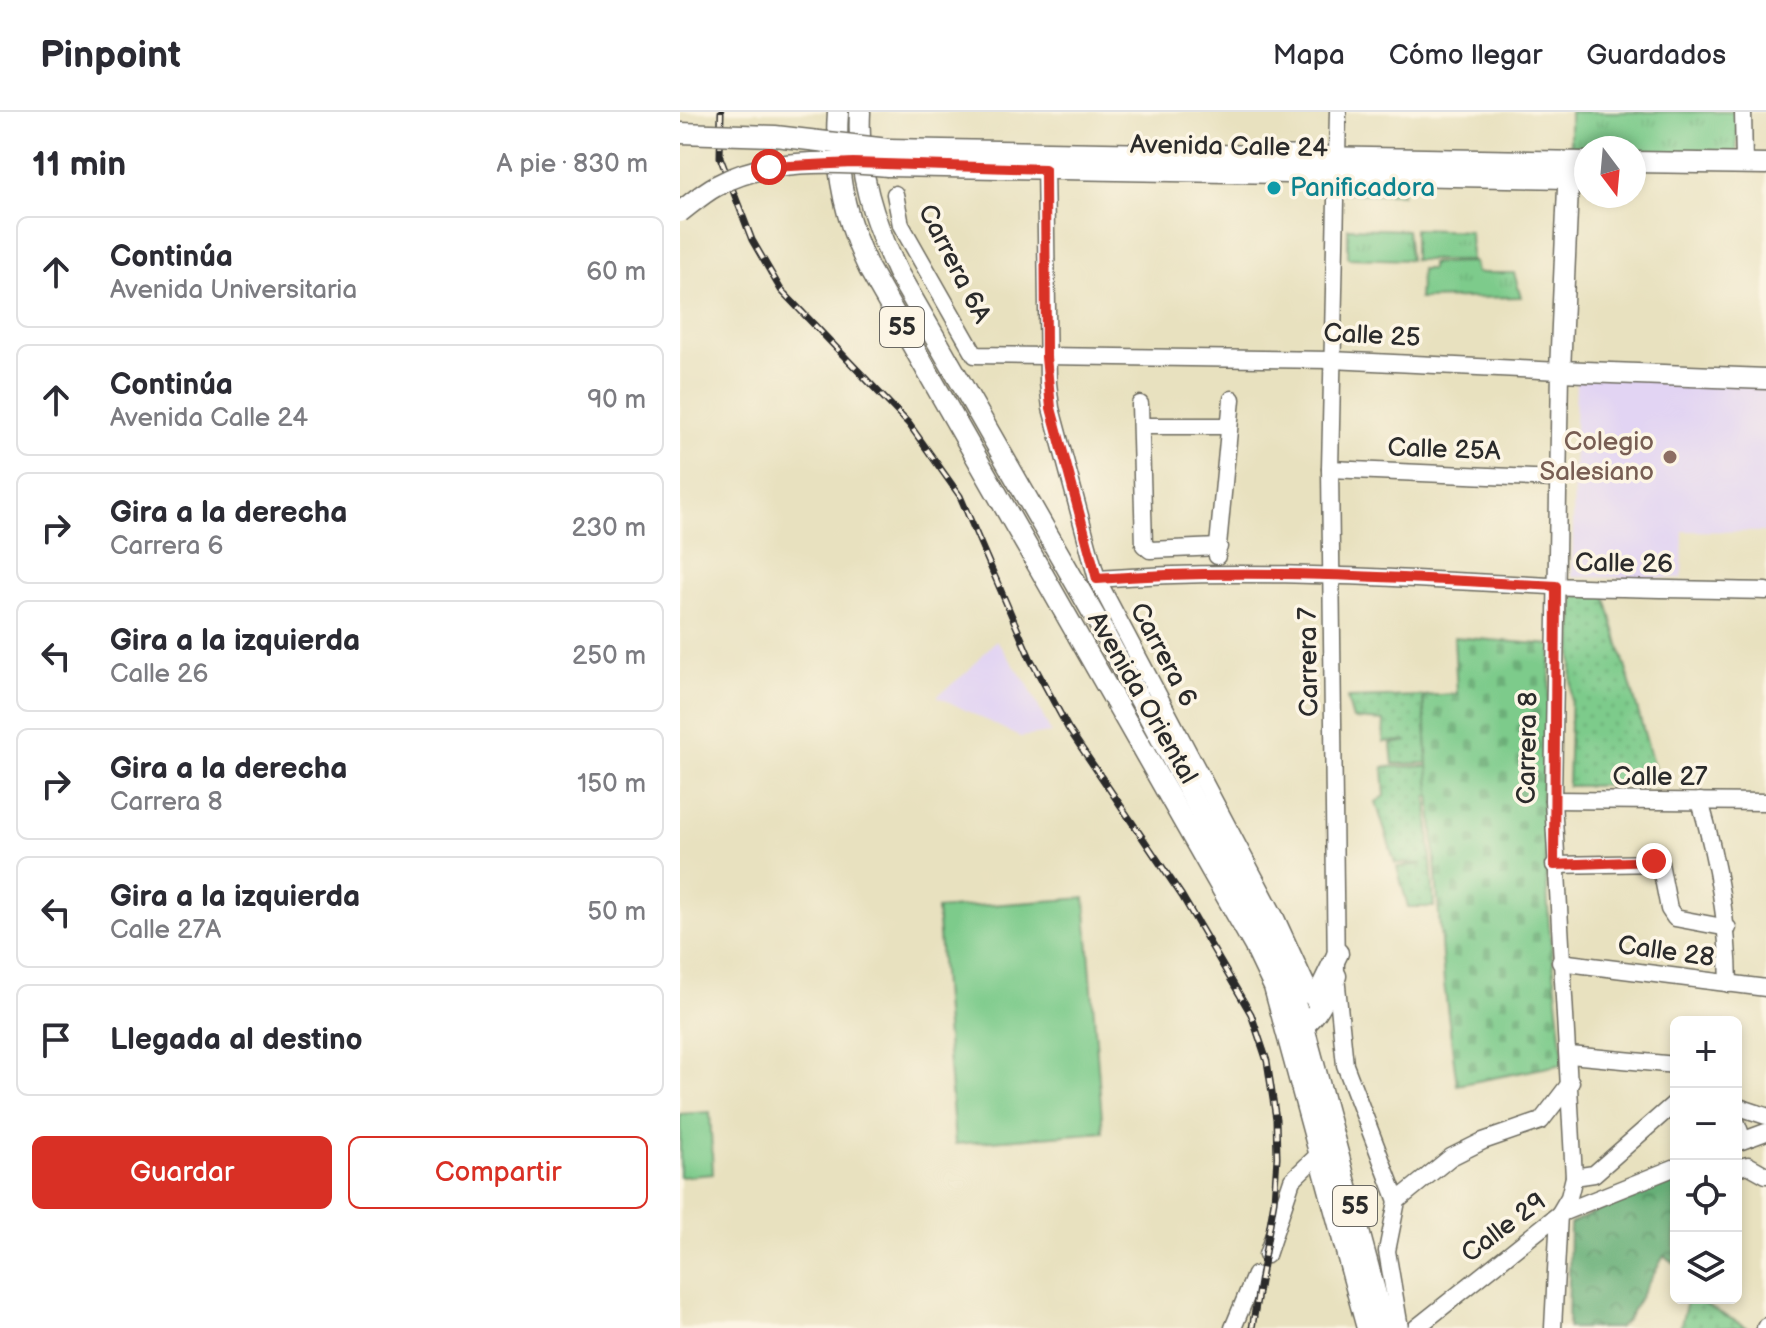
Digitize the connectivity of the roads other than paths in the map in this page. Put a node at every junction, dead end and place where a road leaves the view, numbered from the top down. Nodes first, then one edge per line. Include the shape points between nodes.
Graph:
1 (838, 112) edge
2 (860, 112) edge
3 (1338, 112) edge
4 (1743, 112) edge
5 (680, 133) edge
6 (888, 158) junction
7 (1045, 161) junction
8 (1646, 162) edge
9 (1744, 164) junction
10 (1766, 164) edge
11 (1337, 167) junction
12 (1574, 168) edge
13 (895, 194) dead end
14 (680, 212) edge
15 (975, 355) joint
16 (1046, 357) junction
17 (1331, 360) junction
18 (1560, 371) junction
19 (1766, 379) edge
20 (1232, 399) dead end
21 (1140, 404) dead end
22 (1142, 426) junction
23 (1229, 426) junction
24 (1330, 469) junction
25 (1556, 479) junction
26 (1219, 547) junction
27 (1217, 572) junction
28 (1332, 574) junction
29 (1097, 579) junction
30 (1556, 586) junction
31 (1766, 591) edge
32 (1553, 800) junction
33 (1700, 801) junction
34 (1766, 802) edge
35 (1554, 865) junction
36 (1728, 928) junction
37 (1338, 953) junction
38 (1560, 962) junction
39 (1336, 976) junction
40 (1729, 984) junction
41 (1766, 988) edge
42 (1307, 998) junction
43 (1296, 1031) junction
44 (1570, 1055) junction
45 (1670, 1064) edge
46 (1571, 1082) junction
47 (1670, 1107) edge
48 (1742, 1108) edge
49 (1766, 1116) edge
50 (1766, 1132) edge
51 (1742, 1141) edge
52 (1318, 1155) junction
53 (1742, 1166) edge
54 (1670, 1169) edge
55 (1766, 1175) edge
56 (1574, 1177) junction
57 (1397, 1201) junction
58 (1559, 1214) junction
59 (1267, 1255) dead end
60 (1255, 1275) dead end
61 (1423, 1325) edge
62 (1233, 1328) edge
63 (1367, 1328) edge
64 (1385, 1328) edge
65 (1400, 1328) edge
66 (1553, 1328) edge

1 - 43 main road, Avenida Oriental / 55 via 838,178 854,239 1254,945
2 - 42 main road, Avenida Oriental / 55 via 863,182 874,223 898,273 1102,629 1273,947
3 - 11 street, Carrera 7
4 - 9 street
5 - 6 main road, bridge via 775,136
6 - 7 main road, Avenida Calle 24
6 - 14 main road, bridge via 769,167 716,185
7 - 11 main road, Avenida Calle 24
7 - 16 street, Carrera 6
8 - 9 main road
9 - 10 main road
11 - 12 main road, Avenida Calle 24
11 - 17 street, Carrera 7
12 - 18 main road, Carrera 8
13 - 15 street, Carrera 6A via 901,225
15 - 16 street, Calle 25
16 - 17 street, Calle 25
16 - 29 street, Carrera 6 via 1051,408
17 - 18 street, Calle 25
17 - 24 street, Carrera 7
18 - 19 main road, Calle 25
18 - 25 street, Carrera 8
20 - 23 street
21 - 22 street
22 - 23 street
22 - 26 street via 1144,545 1150,550
23 - 26 street
24 - 25 street, Calle 25A
24 - 28 street, Carrera 7
25 - 30 street, Carrera 8
26 - 27 street
27 - 28 street, Calle 26
27 - 29 street, Calle 26
28 - 30 street, Calle 26
28 - 37 street, Carrera 7
29 - 42 street, Carrera 6 via 1276,918
30 - 31 street, Calle 26
30 - 32 street, Carrera 8
32 - 33 street, Calle 27
32 - 35 street, Carrera 8
33 - 34 street, Calle 27
33 - 36 street via 1719,866
35 - 36 street via 1660,863 1675,918
35 - 38 street, Carrera 8
36 - 40 street
37 - 39 street, Carrera 7
37 - 42 main road via 1326,983
38 - 40 street, Calle 28
38 - 44 street, Carrera 8
39 - 42 main road
39 - 57 street, Carrera 7 via 1345,1065
40 - 41 street, Calle 28
42 - 43 main road, Avenida Oriental / 55
42 - 43 main road
43 - 52 main road, Avenida Oriental / 55
43 - 64 main road, Avenida Oriental / 55
44 - 45 street
44 - 46 street, Carrera 8
46 - 56 street, Carrera 8
46 - 57 street via 1541,1121 1451,1157
47 - 56 street via 1594,1174
48 - 49 street
50 - 51 street
52 - 59 street via 1292,1180
52 - 63 main road, Avenida Oriental / 55
53 - 55 street
54 - 58 street, Calle 29
56 - 58 street, Carrera 8
57 - 65 street via 1387,1251
58 - 61 street, Calle 29
58 - 66 street, Carrera 8
60 - 62 street

